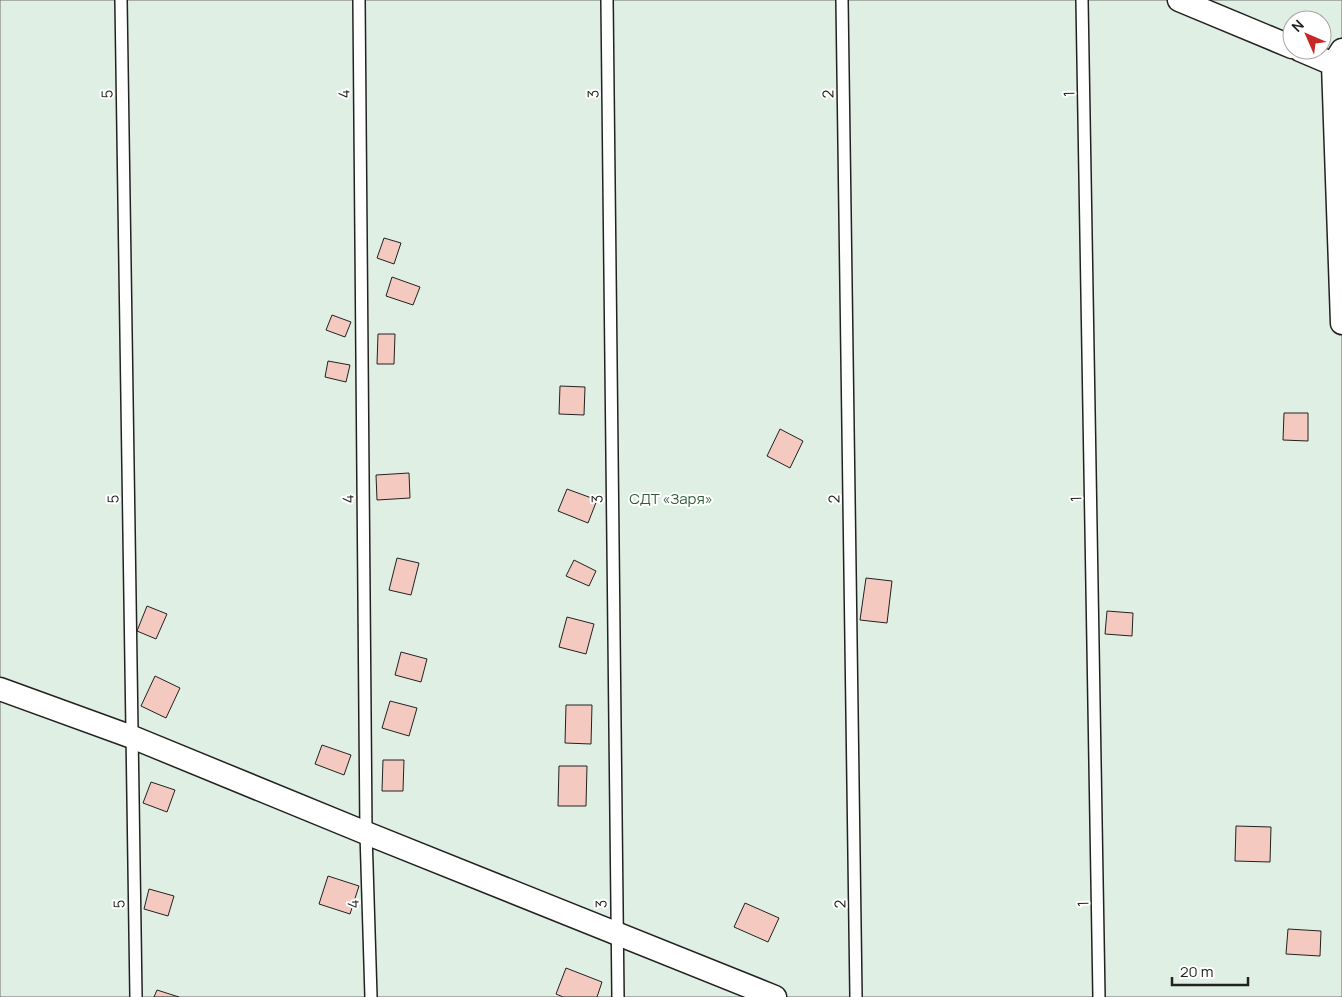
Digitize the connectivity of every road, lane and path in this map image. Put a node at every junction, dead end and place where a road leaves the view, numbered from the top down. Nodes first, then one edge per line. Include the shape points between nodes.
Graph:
1 (120, 0) edge
2 (358, 0) edge
3 (608, 0) edge
4 (842, 0) edge
5 (1082, 0) edge
6 (1179, 0) edge
7 (1282, 42) edge
8 (1338, 56) edge
9 (1342, 323) edge
10 (0, 689) edge
11 (132, 737) junction
12 (366, 834) junction
13 (616, 933) junction
14 (136, 997) edge
15 (370, 997) edge
16 (618, 997) edge
17 (775, 997) edge
18 (856, 997) edge
19 (1099, 997) edge

1 - 11 lane, 5
2 - 12 lane, 4
3 - 13 lane, 3
4 - 18 lane, 2
5 - 19 lane, 1
6 - 7 street
8 - 9 street
10 - 11 street
11 - 12 street
11 - 14 lane, 5
12 - 13 street
12 - 15 lane, 4
13 - 16 lane, 3
13 - 17 street

